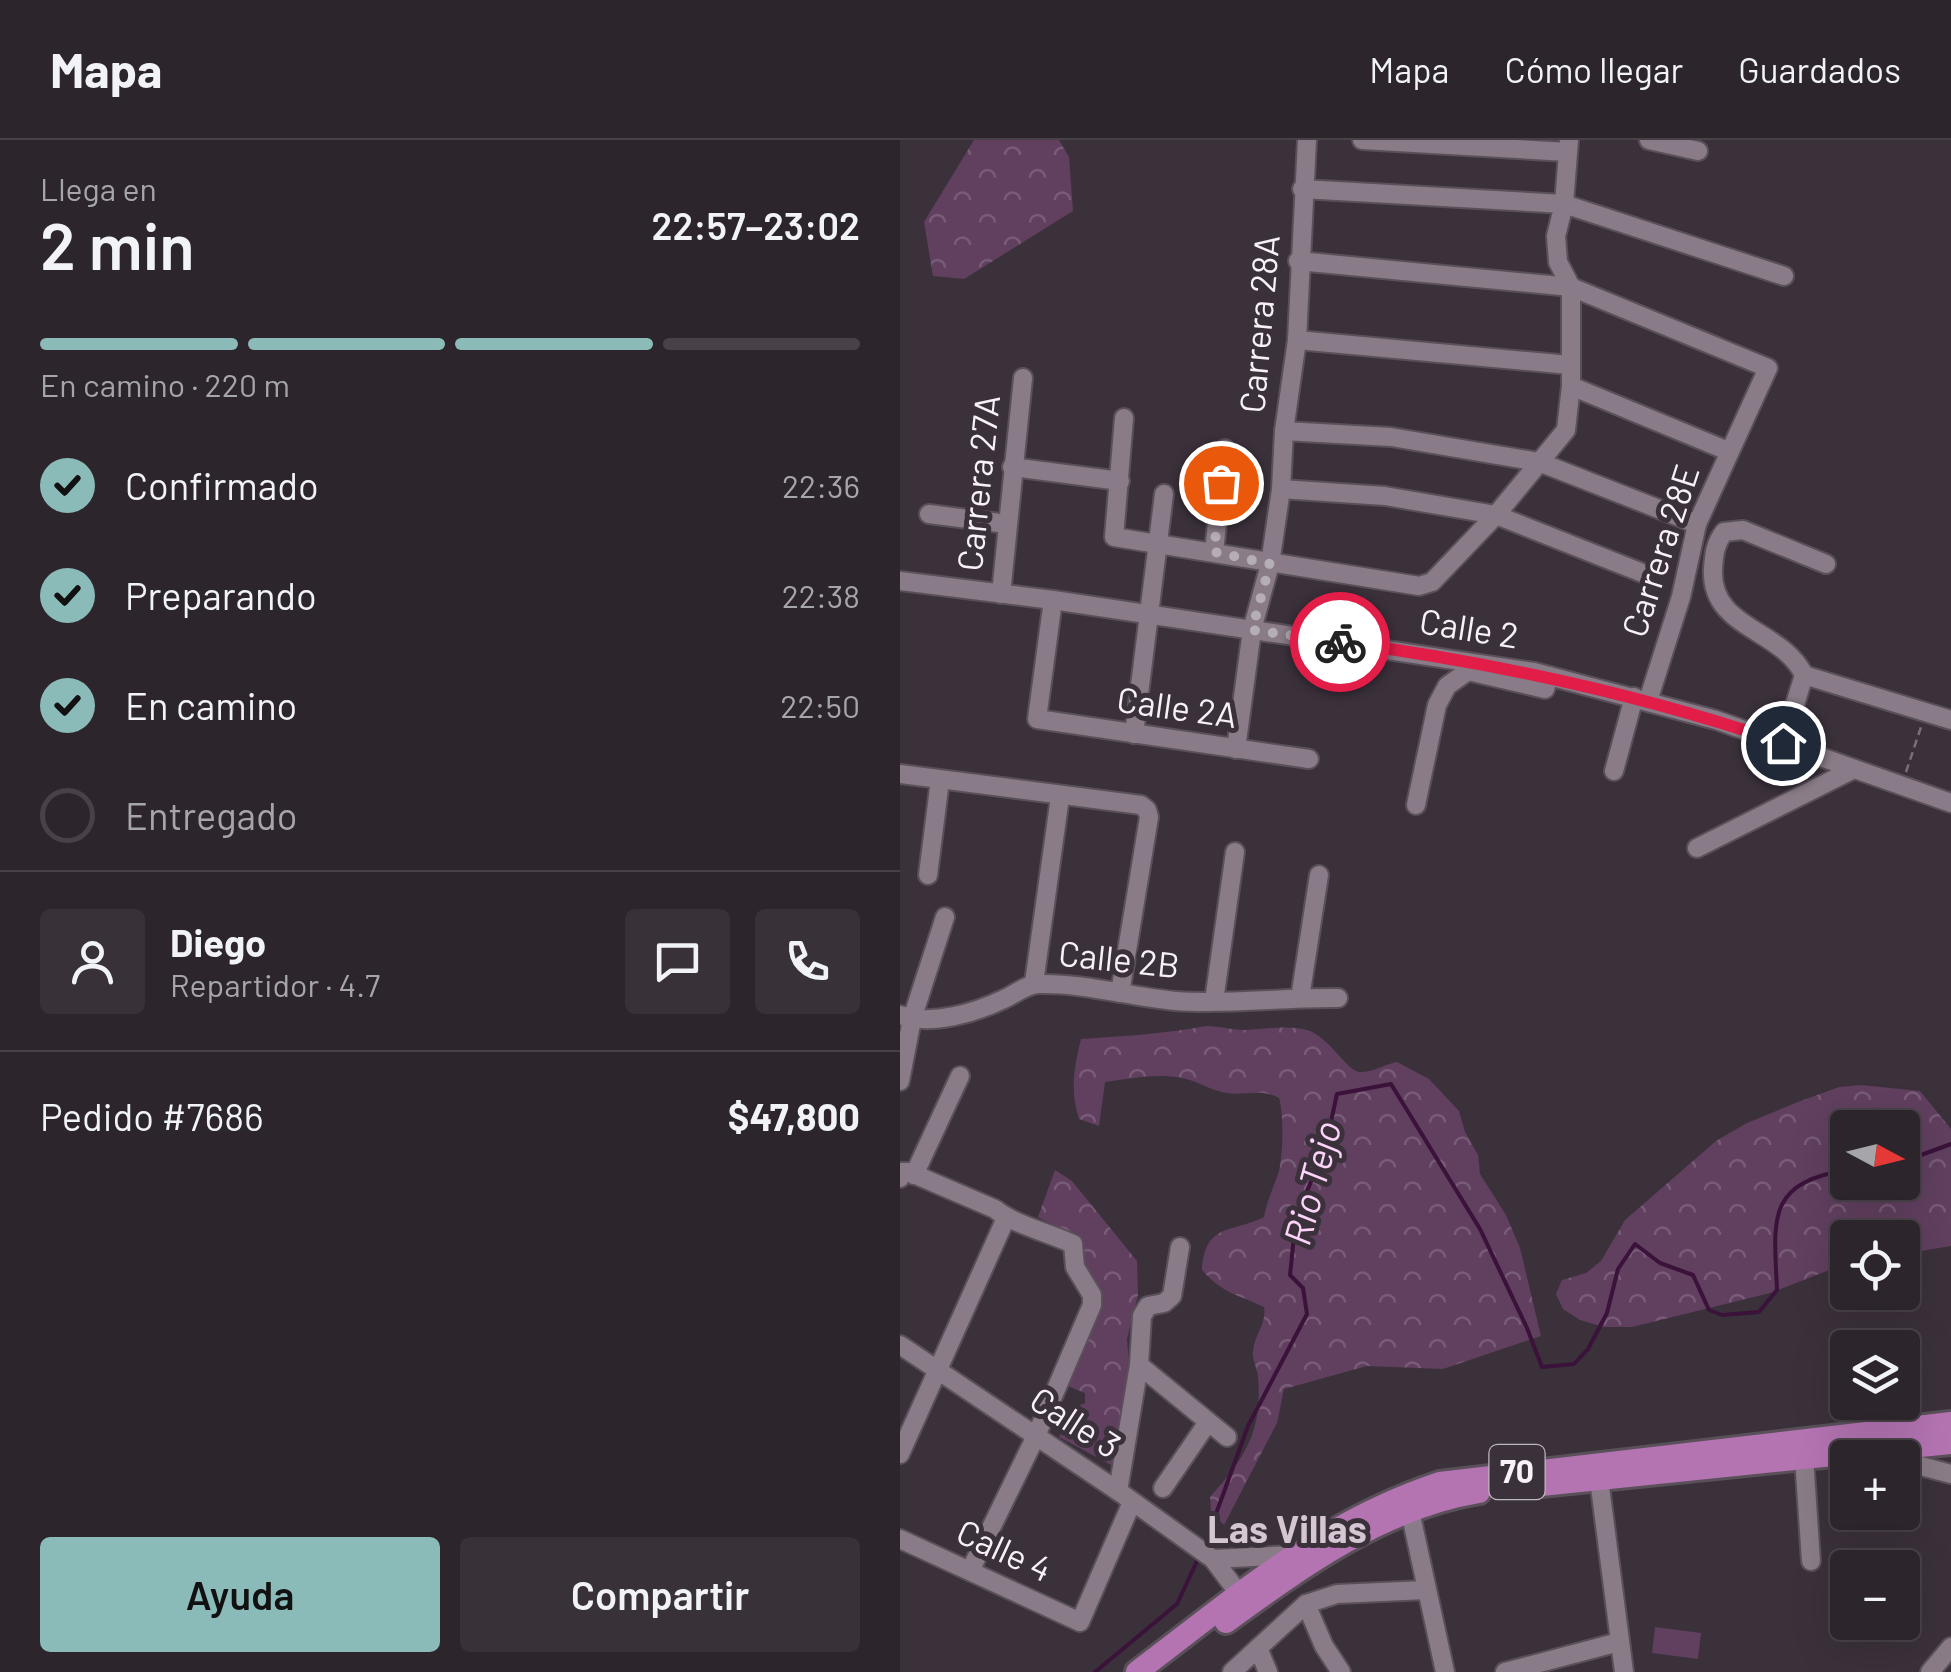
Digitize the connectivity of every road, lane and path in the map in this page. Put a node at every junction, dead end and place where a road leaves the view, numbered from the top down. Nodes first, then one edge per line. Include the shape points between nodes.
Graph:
1 (1307, 140) edge
2 (1362, 140) edge
3 (1650, 140) edge
4 (1568, 146) edge
5 (1698, 151) dead end
6 (1302, 189) junction
7 (1564, 204) junction
8 (1298, 261) junction
9 (1784, 276) dead end
10 (1571, 287) junction
11 (1297, 340) junction
12 (1570, 365) junction
13 (1023, 378) dead end
14 (1571, 386) junction
15 (1124, 418) dead end
16 (1284, 431) junction
17 (1224, 449) dead end
18 (1728, 451) junction
19 (1539, 462) junction
20 (1012, 468) junction
21 (1120, 482) junction
22 (1281, 490) junction
23 (1164, 494) dead end
24 (929, 514) dead end
25 (1496, 515) junction
26 (1007, 524) junction
27 (1698, 524) junction
28 (1158, 544) junction
29 (1214, 552) junction
30 (1270, 564) junction
31 (1826, 564) dead end
32 (1646, 574) dead end
33 (900, 581) edge
34 (1000, 594) junction
35 (1053, 600) junction
36 (1148, 614) junction
37 (1252, 630) junction
38 (1804, 675) junction
39 (1538, 678) junction
40 (1641, 699) junction
41 (1927, 712) junction
42 (1951, 720) edge
43 (1134, 734) junction
44 (1783, 743) junction
45 (1236, 749) junction
46 (1309, 760) dead end
47 (1854, 770) junction
48 (1614, 771) dead end
49 (900, 774) edge
50 (940, 780) junction
51 (1901, 786) junction
52 (1060, 797) junction
53 (1951, 802) edge
54 (1416, 805) dead end
55 (1696, 848) dead end
56 (1236, 852) dead end
57 (928, 875) dead end
58 (1319, 875) dead end
59 (945, 917) dead end
60 (1034, 983) junction
61 (1120, 993) junction
62 (1300, 998) junction
63 (1338, 998) dead end
64 (1214, 1001) junction
65 (906, 1017) edge
66 (960, 1076) dead end
67 (900, 1081) edge
68 (906, 1175) edge
69 (1006, 1218) junction
70 (1180, 1247) dead end
71 (900, 1345) edge
72 (1139, 1365) junction
73 (936, 1372) junction
74 (1208, 1422) junction
75 (1951, 1423) edge
76 (1036, 1436) junction
77 (1227, 1437) dead end
78 (1951, 1443) edge
79 (1920, 1446) edge
80 (900, 1454) edge
81 (1830, 1454) edge
82 (1804, 1457) junction
83 (1920, 1466) edge
84 (1951, 1474) edge
85 (1600, 1479) junction
86 (1164, 1488) dead end
87 (1125, 1496) junction
88 (1410, 1510) junction
89 (900, 1539) edge
90 (1292, 1555) junction
91 (1211, 1558) junction
92 (1811, 1561) dead end
93 (970, 1571) junction
94 (1426, 1590) junction
95 (1243, 1600) junction
96 (1306, 1604) junction
97 (1619, 1642) junction
98 (1951, 1646) edge
99 (1258, 1648) junction
100 (1526, 1669) edge
101 (1137, 1672) edge
102 (1159, 1672) edge
103 (1232, 1672) edge
104 (1268, 1672) edge
105 (1341, 1672) edge
106 (1445, 1672) edge
107 (1505, 1672) edge
108 (1624, 1672) edge
109 (1930, 1672) edge

1 - 6 street, Carrera 28A
2 - 4 street
3 - 5 street
4 - 7 street
6 - 7 street
6 - 8 street, Carrera 28A
7 - 9 street
7 - 10 street via 1558,262
8 - 10 street
8 - 11 street, Carrera 28A
10 - 12 street
10 - 18 street, Carrera 28E via 1768,368
11 - 12 street
11 - 16 street, Carrera 28A
12 - 14 street
13 - 20 street, Carrera 27A
14 - 18 street
14 - 19 street via 1566,430
15 - 21 street
16 - 19 street via 1392,437
16 - 22 street, Carrera 28A
17 - 29 street
18 - 27 street, Carrera 28E
19 - 25 street
19 - 27 street
20 - 21 street
20 - 26 street, Carrera 27A
21 - 28 street via 1114,537
22 - 25 street via 1385,496
22 - 30 street, Carrera 28A
23 - 28 street
24 - 26 street
25 - 30 street via 1426,586
25 - 32 street
26 - 34 street, Carrera 27A
27 - 40 street, Carrera 28E via 1681,597
28 - 29 street
28 - 36 street
29 - 30 street
30 - 37 street, Carrera 28A
31 - 38 street via 1743,530 1724,532 1714,554 1719,603 1796,658
33 - 34 street, Calle 2
34 - 35 street, Calle 2
35 - 36 street, Calle 2
35 - 43 street, Calle 2A via 1037,719
36 - 37 street, Calle 2
36 - 43 street
37 - 39 street, Calle 2
37 - 45 street, Carrera 28A
38 - 41 street
38 - 44 street
39 - 40 street, Calle 2
39 - 54 street via 1468,671 1447,686
40 - 44 street, Calle 2
40 - 48 street, Carrera 28E
41 - 42 street
41 - 51 path
43 - 45 street, Calle 2A
44 - 47 street, Calle 2
45 - 46 street, Calle 2A
47 - 51 street, Calle 2
47 - 55 street
49 - 50 street
50 - 52 street
50 - 57 street
51 - 53 street, Calle 2
52 - 60 street
52 - 61 street via 1147,810
56 - 64 street
58 - 62 street
59 - 65 street
60 - 61 street, Calle 2B
60 - 65 street, Calle 2B via 967,1013
61 - 64 street, Calle 2B
62 - 63 street, Calle 2B
62 - 64 street, Calle 2B
65 - 67 street
66 - 68 street
68 - 69 street
69 - 73 street
69 - 76 street via 1072,1244 1075,1267 1093,1300
70 - 72 street via 1172,1296 1144,1310
71 - 73 street, Calle 3
72 - 74 street
72 - 87 street
73 - 76 street, Calle 3
73 - 80 street
74 - 77 street
74 - 86 street
75 - 90 main road, 70 via 1440,1483 1405,1494
76 - 87 street, Calle 3
76 - 93 street
78 - 79 main road, 70
81 - 82 main road, 70
82 - 85 main road, 70
82 - 92 street
83 - 84 street
85 - 88 main road, 70 via 1452,1496
85 - 97 street
87 - 91 street, Calle 3
87 - 93 street, Calle 4 via 1080,1622
88 - 94 street
88 - 95 main road, 70
89 - 93 street, Calle 4
90 - 91 street
90 - 95 main road, 70
91 - 95 street, Calle 3
94 - 96 street via 1337,1594
94 - 106 street
95 - 101 main road, 70
95 - 102 main road, 70
96 - 99 street
96 - 105 street
97 - 100 street
97 - 108 street
98 - 109 street
99 - 103 street
99 - 104 street
100 - 107 street

